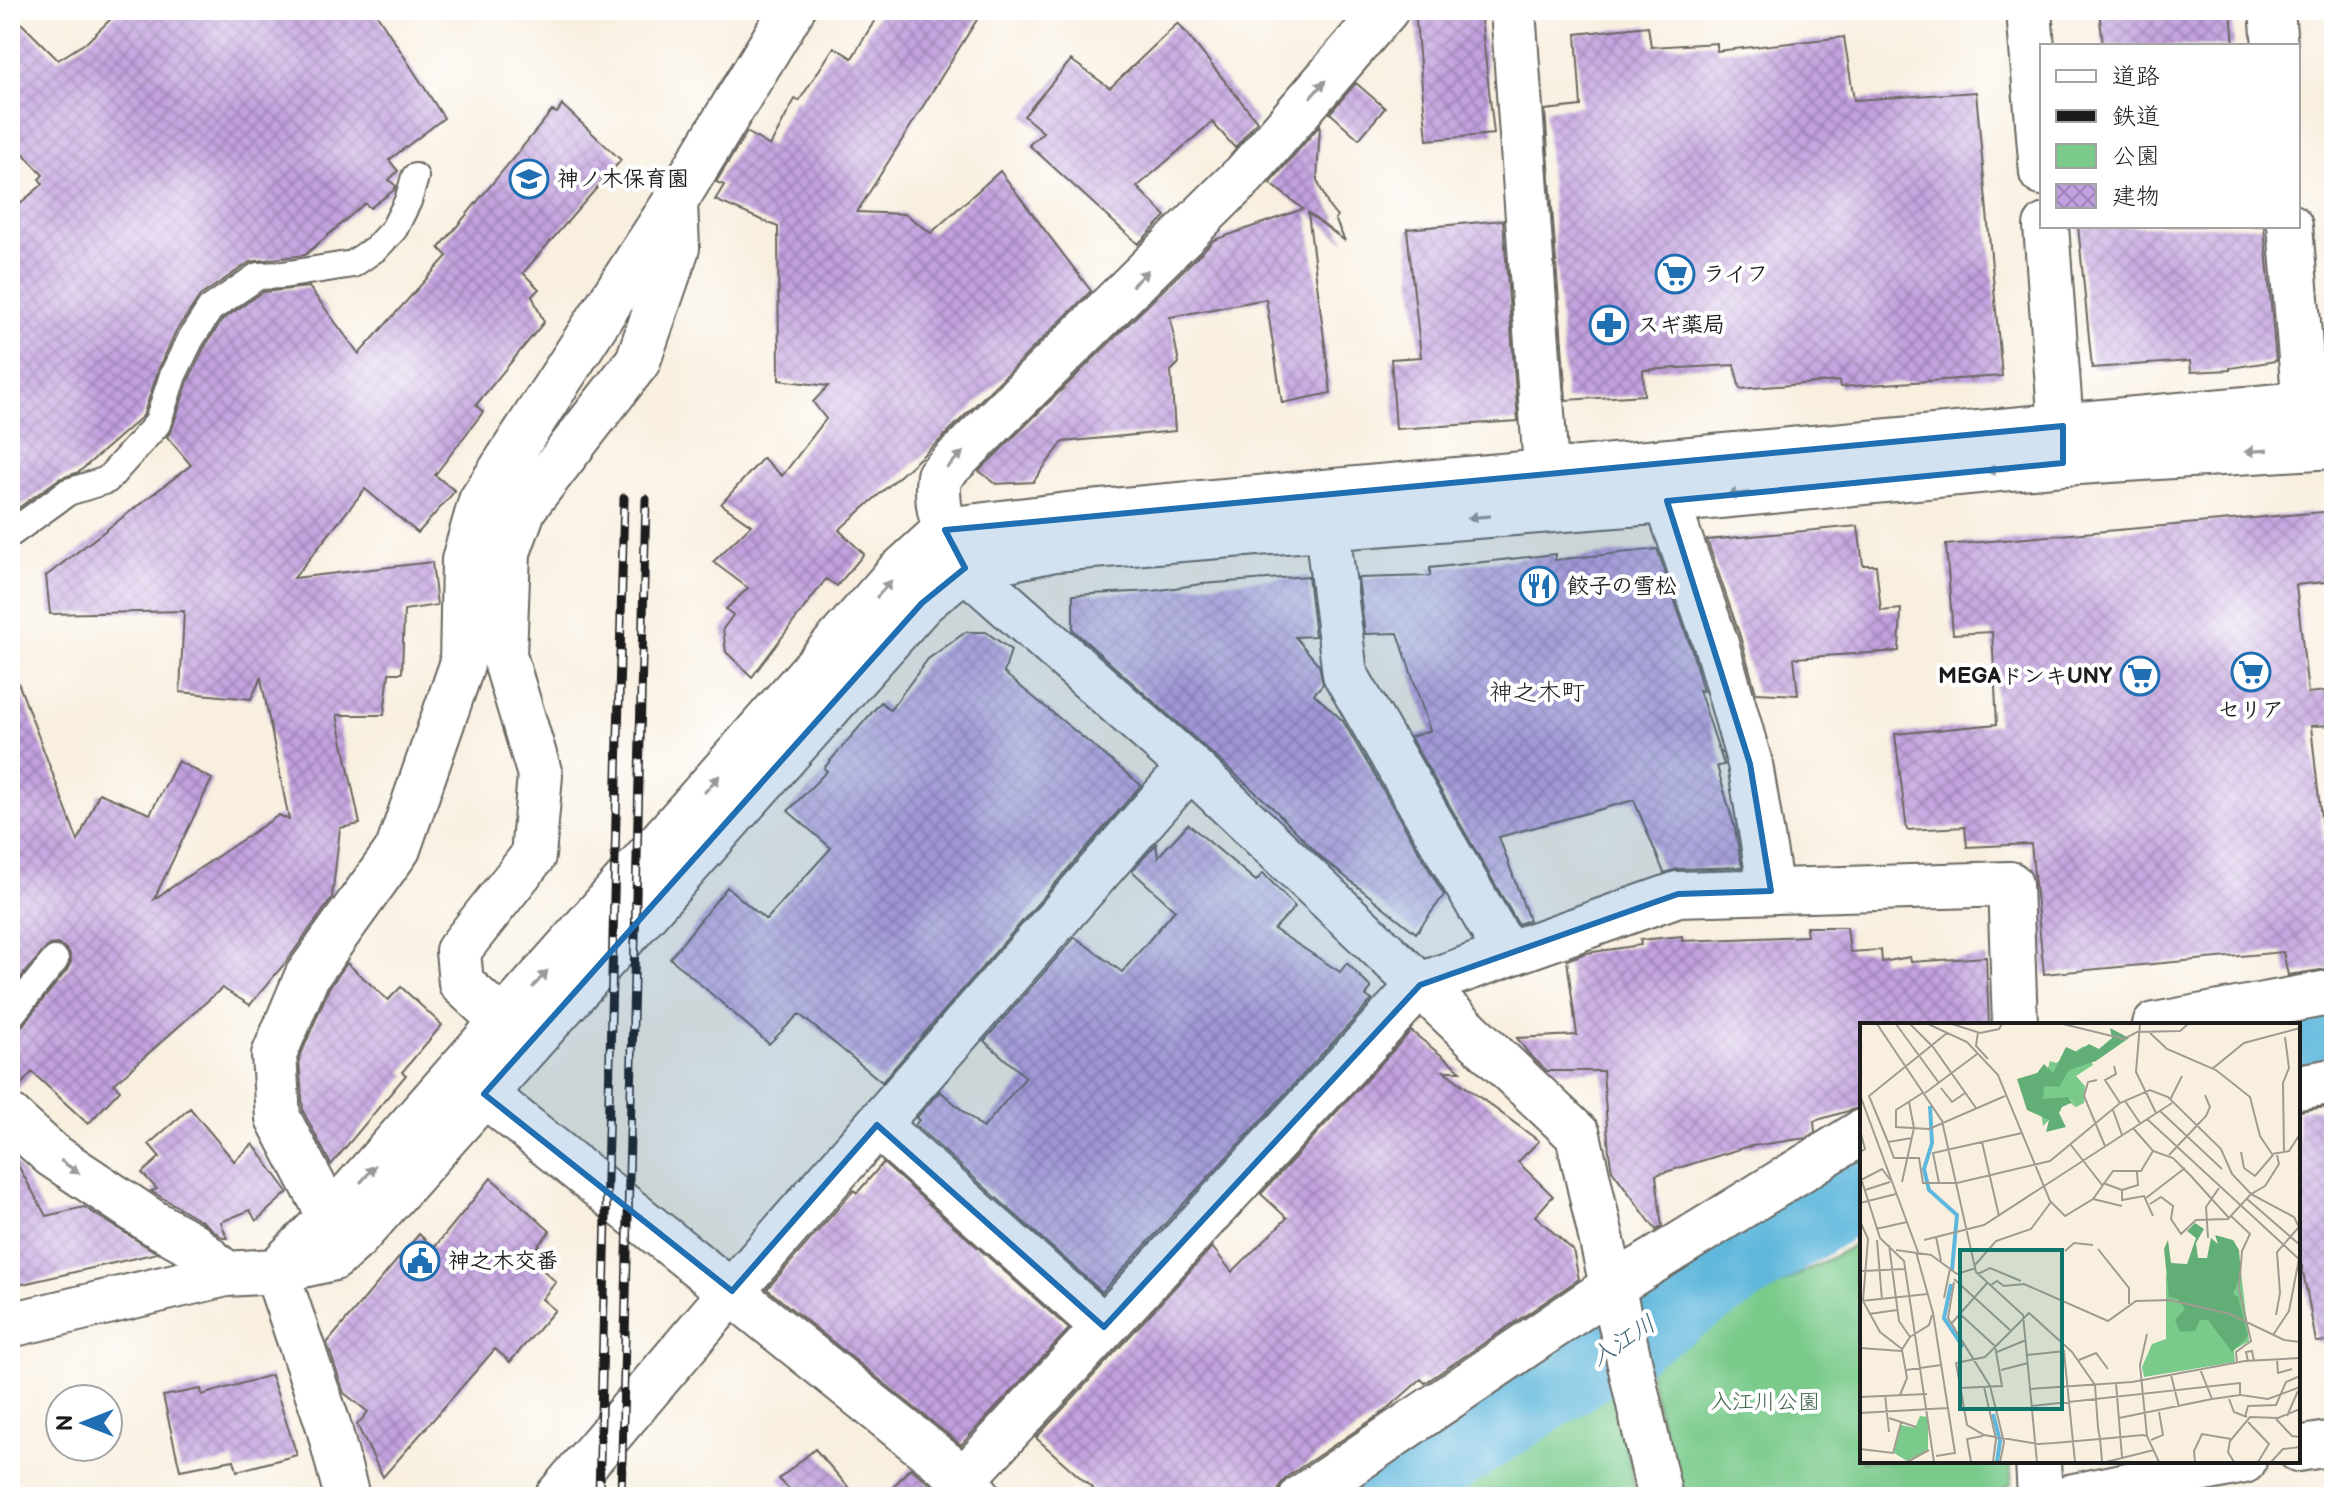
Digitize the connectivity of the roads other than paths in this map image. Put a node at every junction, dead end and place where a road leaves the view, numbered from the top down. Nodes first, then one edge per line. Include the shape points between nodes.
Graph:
1 (792, 10) edge
2 (1386, 10) edge
3 (1513, 10) edge
4 (2029, 10) edge
5 (2272, 10) edge
6 (2275, 44) edge
7 (2040, 148) edge
8 (415, 177) dead end
9 (675, 202) junction
10 (2046, 228) edge
11 (2290, 228) edge
12 (2319, 403) edge
13 (2063, 445) junction
14 (2321, 447) edge
15 (1548, 491) junction
16 (1667, 501) junction
17 (1327, 529) junction
18 (945, 530) junction
19 (10, 534) edge
20 (965, 568) junction
21 (1190, 767) junction
22 (1771, 891) junction
23 (1507, 954) junction
24 (55, 960) dead end
25 (1420, 985) junction
26 (2334, 992) edge
27 (10, 1016) edge
28 (2015, 1023) edge
29 (2166, 1023) edge
30 (515, 1033) junction
31 (2334, 1081) edge
32 (2300, 1087) edge
33 (484, 1094) junction
34 (10, 1117) edge
35 (877, 1125) junction
36 (1860, 1133) edge
37 (343, 1228) junction
38 (276, 1271) junction
39 (226, 1274) junction
40 (1614, 1290) junction
41 (732, 1291) junction
42 (10, 1325) edge
43 (1104, 1327) junction
44 (2334, 1443) edge
45 (2300, 1449) edge
46 (2038, 1463) edge
47 (2234, 1463) edge
48 (972, 1488) edge
49 (347, 1497) edge
50 (557, 1497) edge
51 (1302, 1497) edge
52 (1660, 1497) edge
53 (2040, 1497) edge
54 (2069, 1497) edge

1 - 9 street
18 -> 2 street via 936,500 939,476 1245,174
3 - 15 street
4 - 7 street
5 - 6 street
8 - 19 lane via 394,229 353,264 258,276 210,309 173,375 157,424 107,480 68,492
9 - 30 street via 677,248 638,361 524,508 508,552 504,655 540,775 533,856 458,951 461,983
9 - 37 street via 481,501 464,560 462,665 398,849 307,976 274,1055 278,1118
10 - 13 street
11 - 12 street
12 - 13 street
12 - 14 street
14 -> 13 street
13 - 15 street
13 -> 16 street
15 - 16 street
15 -> 17 street
15 - 18 street via 1068,515
16 - 22 street via 1750,764
17 - 20 street via 1055,549
17 - 23 street via 1345,674
18 - 20 street
30 -> 18 street via 896,575
20 - 21 street
20 - 30 street via 922,603
21 - 25 street
21 - 35 street
22 - 23 street via 1678,894
22 - 28 street via 2010,884
23 - 25 street
24 - 27 lane
25 - 40 street via 1578,1135
25 - 43 street
26 - 29 street
30 - 33 street
37 -> 30 street
31 - 32 street
33 - 37 street
33 - 41 street
34 -> 39 street via 52,1155 190,1243
35 - 41 street
35 - 43 street
36 - 40 street
37 - 38 street
38 - 39 street
38 - 49 street
39 - 42 street
40 - 51 street
40 - 52 street
41 - 48 street
41 - 50 street
43 - 48 street
44 - 45 street
46 - 53 street
47 - 54 street

